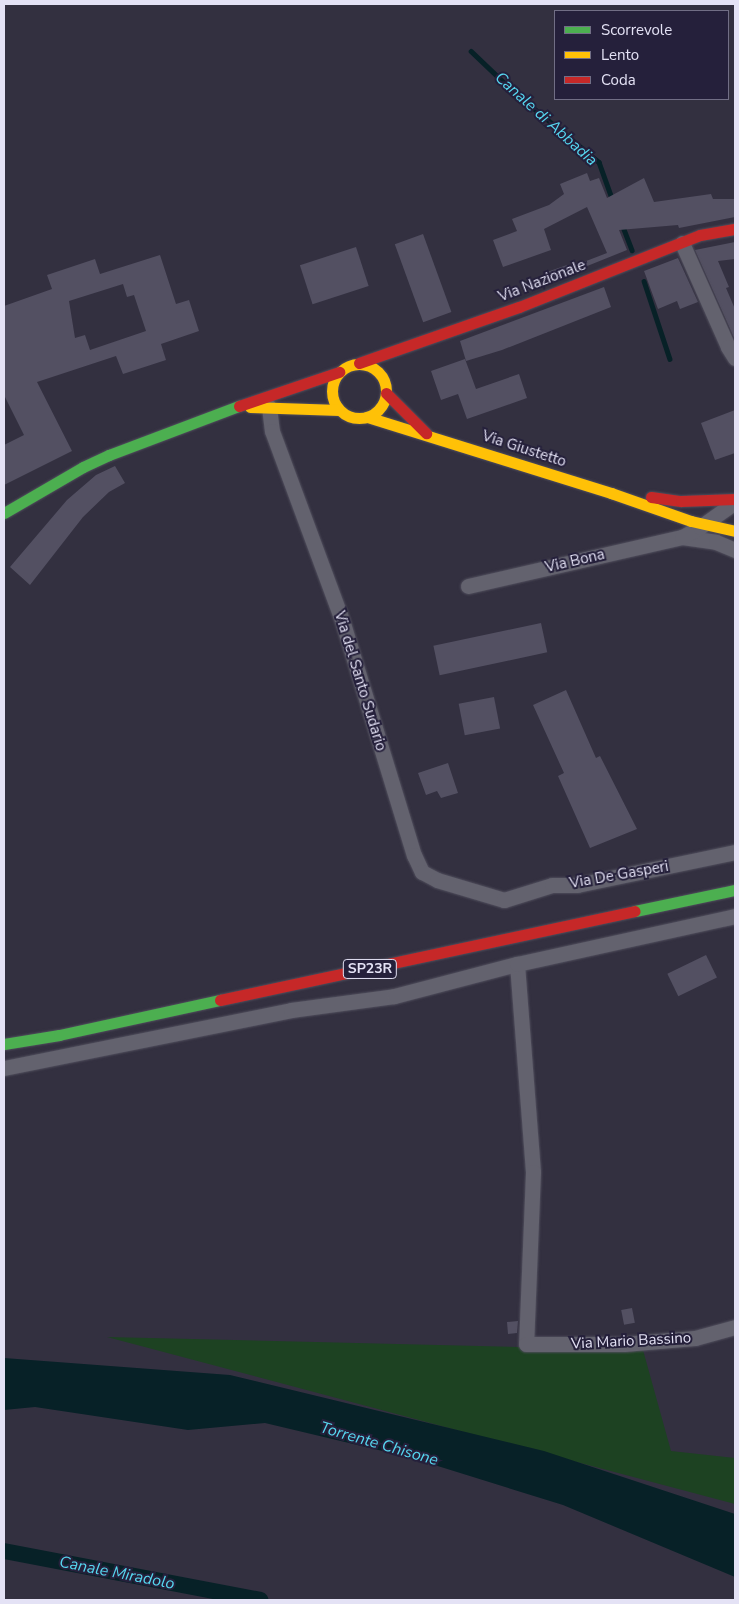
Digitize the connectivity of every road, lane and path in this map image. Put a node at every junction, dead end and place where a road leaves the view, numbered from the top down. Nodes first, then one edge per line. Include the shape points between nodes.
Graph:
1 (735, 229) edge
2 (682, 243) junction
3 (408, 346) junction
4 (735, 358) edge
5 (359, 363) junction
6 (339, 372) junction
7 (386, 387) junction
8 (237, 407) junction
9 (269, 407) junction
10 (339, 410) junction
11 (367, 417) junction
12 (428, 434) junction
13 (611, 493) junction
14 (735, 500) edge
15 (735, 507) edge
16 (4, 514) edge
17 (705, 524) junction
18 (733, 533) edge
19 (682, 537) junction
20 (735, 550) edge
21 (468, 586) dead end
22 (735, 852) edge
23 (735, 890) edge
24 (504, 900) joint
25 (735, 916) edge
26 (517, 964) junction
27 (4, 1044) edge
28 (4, 1068) edge
29 (735, 1327) edge

1 - 2 main road, Via Nazionale
2 - 3 main road, Via Nazionale via 519,307
2 - 4 street
3 - 5 main road, Via Nazionale
3 - 7 main road via 391,362
5 - 6 main road
5 - 7 main road via 375,368
6 - 8 main road
6 - 10 main road via 332,387
7 - 11 main road via 381,408
7 - 12 main road, Via Giustetto
8 - 9 main road
8 - 16 main road via 109,455
9 - 10 main road
9 - 24 street, Via del Santo Sudario via 272,430 342,620 422,872
10 - 11 main road via 352,417
11 - 12 main road, Via Giustetto
12 - 13 main road, Via Giustetto
13 - 14 main road, Via Giustetto via 681,501
13 - 17 main road, Via Giustetto
14 - 17 street
15 - 18 main road
17 - 18 main road, Via Giustetto
17 - 19 street
19 - 20 street via 716,542
19 - 21 street, Via Bona
22 - 24 street, Via De Gasperi via 577,885 552,885
23 - 27 main road, SP23R via 69,1033
25 - 26 street
26 - 28 street via 394,996 291,1010
26 - 29 street, Via Mario Bassino via 533,1172 526,1344 633,1344 695,1338

